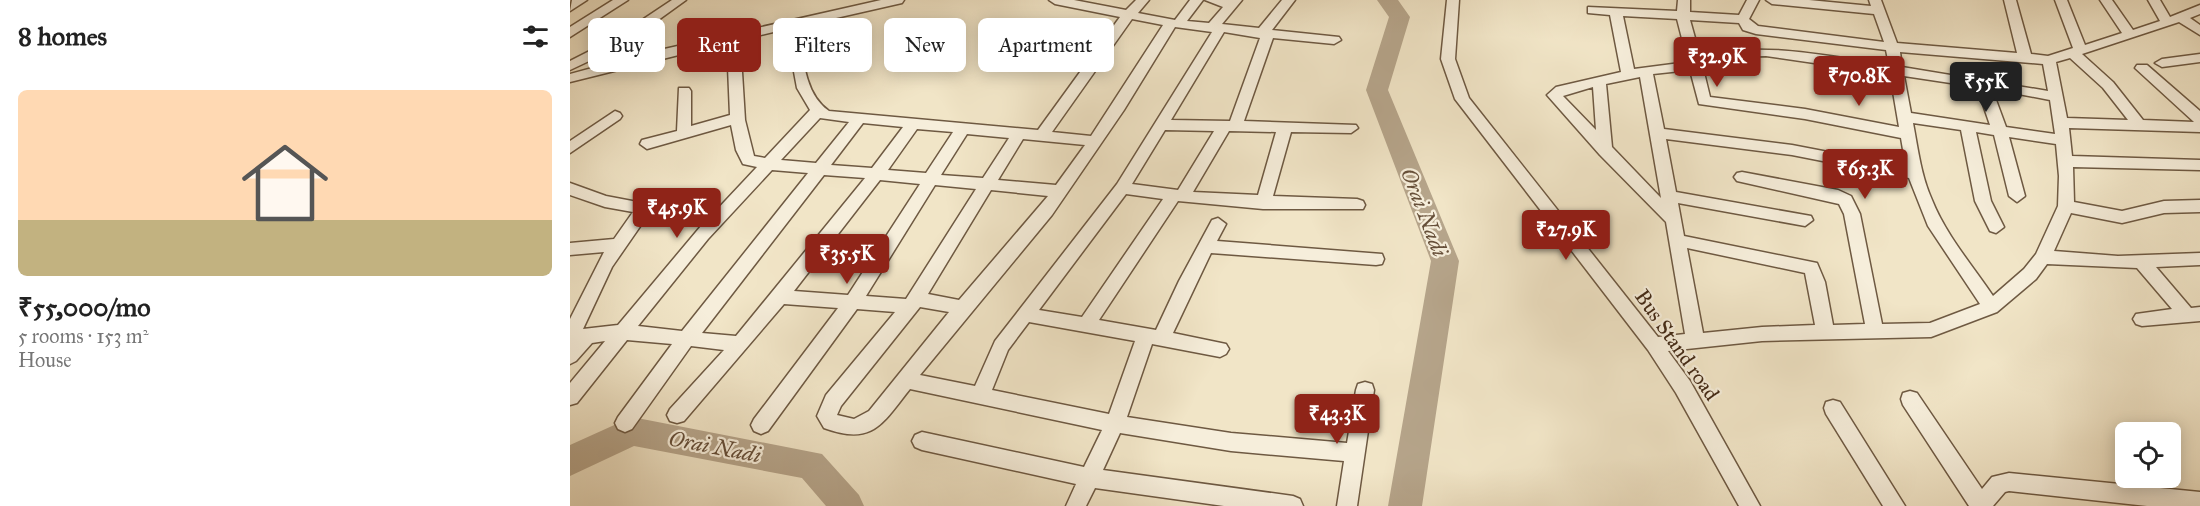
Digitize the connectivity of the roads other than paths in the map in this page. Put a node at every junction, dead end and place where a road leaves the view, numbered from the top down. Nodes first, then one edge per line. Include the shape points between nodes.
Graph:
1 (581, 0) edge
2 (622, 0) edge
3 (680, 0) edge
4 (898, 0) edge
5 (1055, 0) edge
6 (1143, 0) edge
7 (1197, 0) edge
8 (1210, 0) edge
9 (1289, 0) edge
10 (1453, 0) edge
11 (1684, 0) edge
12 (1753, 0) edge
13 (1772, 0) edge
14 (2010, 0) edge
15 (2061, 0) edge
16 (2106, 0) edge
17 (2154, 0) edge
18 (1234, 3) edge
19 (1877, 5) edge
20 (570, 7) edge
21 (2200, 9) edge
22 (1592, 10) dead end
23 (1616, 11) junction
24 (1129, 14) junction
25 (829, 16) joint
26 (1683, 16) junction
27 (820, 18) edge
28 (1743, 19) junction
29 (2174, 20) junction
30 (1174, 24) junction
31 (1216, 29) junction
32 (2200, 31) edge
33 (570, 33) edge
34 (1265, 34) junction
35 (2130, 35) junction
36 (1334, 40) dead end
37 (1892, 47) junction
38 (2075, 50) junction
39 (677, 52) edge
40 (2025, 58) junction
41 (2200, 58) edge
42 (2049, 60) junction
43 (1695, 63) junction
44 (2162, 63) dead end
45 (570, 66) edge
46 (2142, 68) dead end
47 (1646, 71) junction
48 (735, 72) edge
49 (801, 72) edge
50 (1896, 72) junction
51 (1628, 75) junction
52 (570, 78) edge
53 (1599, 81) junction
54 (1983, 83) junction
55 (684, 91) dead end
56 (2056, 97) junction
57 (818, 111) junction
58 (615, 116) dead end
59 (1906, 117) junction
60 (738, 118) junction
61 (859, 119) junction
62 (2200, 119) edge
63 (2061, 123) junction
64 (913, 124) junction
65 (1162, 125) junction
66 (2139, 125) junction
67 (1967, 126) junction
68 (1229, 127) junction
69 (2200, 127) edge
70 (963, 128) junction
71 (1285, 128) junction
72 (1351, 128) dead end
73 (2000, 131) junction
74 (684, 133) junction
75 (1019, 133) junction
76 (1656, 133) junction
77 (1908, 134) junction
78 (1042, 135) junction
79 (2062, 140) junction
80 (1095, 141) junction
81 (647, 144) dead end
82 (570, 148) edge
83 (1605, 150) junction
84 (2065, 161) junction
85 (766, 164) junction
86 (2200, 165) edge
87 (819, 169) junction
88 (877, 174) junction
89 (1915, 174) junction
90 (1742, 177) dead end
91 (931, 178) junction
92 (988, 183) junction
93 (1122, 188) junction
94 (570, 189) edge
95 (1059, 191) junction
96 (1178, 196) junction
97 (1668, 196) junction
98 (2017, 196) dead end
99 (1263, 203) junction
100 (1357, 205) dead end
101 (2066, 206) junction
102 (2200, 206) edge
103 (645, 207) junction
104 (1671, 218) junction
105 (1805, 220) dead end
106 (714, 222) junction
107 (1218, 224) dead end
108 (1996, 227) dead end
109 (1676, 240) junction
110 (618, 245) junction
111 (1206, 246) junction
112 (570, 249) edge
113 (2043, 257) junction
114 (1376, 259) dead end
115 (2200, 259) edge
116 (2142, 262) junction
117 (781, 297) junction
118 (913, 302) junction
119 (852, 303) junction
120 (1991, 307) junction
121 (963, 308) junction
122 (1024, 314) junction
123 (2193, 315) edge
124 (2142, 319) dead end
125 (1086, 326) junction
126 (1875, 331) junction
127 (622, 332) junction
128 (1825, 332) junction
129 (1154, 336) junction
130 (576, 337) edge
131 (687, 338) junction
132 (1695, 339) junction
133 (741, 344) junction
134 (1654, 345) junction
135 (1220, 349) dead end
136 (570, 356) edge
137 (906, 380) junction
138 (1365, 390) dead end
139 (980, 396) junction
140 (570, 397) edge
141 (1910, 399) dead end
142 (1833, 408) dead end
143 (677, 415) dead end
144 (625, 423) dead end
145 (1115, 424) junction
146 (761, 425) dead end
147 (922, 441) dead end
148 (1355, 453) junction
149 (1090, 478) junction
150 (2200, 502) edge
151 (1076, 506) edge
152 (1293, 506) edge
153 (1347, 506) edge
154 (1750, 506) edge
155 (1895, 506) edge
156 (1980, 506) edge

1 - 20 street
2 - 33 street
3 - 45 street via 620,40
4 - 25 street
5 - 24 street
6 - 24 street
7 - 30 street
8 - 18 street
9 - 34 street
10 - 134 street, Bus Stand road via 1449,59 1462,99
11 - 26 street
12 - 28 street
13 - 19 street
14 - 40 street
15 - 38 street
16 - 35 street
17 - 29 street
18 - 31 street
19 - 37 street
21 - 29 street
22 - 23 street
23 - 26 street
23 - 51 street
24 - 30 street
24 - 78 street
25 - 27 street
26 - 28 street
26 - 43 street
28 - 37 street via 1756,30
29 - 32 street
29 - 35 street
30 - 31 street
30 - 80 street
31 - 34 street
31 - 65 street
34 - 36 street
34 - 68 street
35 - 38 street
37 - 40 street
37 - 50 street
38 - 42 street
38 - 66 street via 2111,85
39 - 52 street
40 - 42 street
41 - 44 street
42 - 56 street
43 - 47 street
43 - 50 street via 1729,53 1766,52
43 - 77 street via 1704,101
46 - 62 street
47 - 51 street
47 - 76 street
48 - 60 street
49 - 57 street
50 - 54 street
50 - 59 street
51 - 53 street
53 - 83 street
53 - 83 street via 1554,95
54 - 56 street
54 - 73 street
55 - 74 street
56 - 63 street
57 - 61 street
57 - 85 street
58 - 82 street
59 - 67 street
59 - 77 street
60 - 74 street
60 - 85 street via 743,152 748,160
61 - 64 street
61 - 87 street
63 - 66 street
63 - 79 street
64 - 70 street
64 - 88 street
65 - 68 street
65 - 93 street
66 - 69 street
67 - 73 street
67 - 108 street via 1980,189
68 - 71 street
68 - 96 street
70 - 75 street
70 - 91 street
71 - 72 street
71 - 99 street
73 - 79 street
73 - 98 street
74 - 81 street
75 - 78 street
75 - 92 street
76 - 89 street via 1792,150
76 - 97 street
77 - 89 street
78 - 80 street
79 - 84 street
80 - 95 street
83 - 104 street
84 - 86 street
84 - 101 street
85 - 87 street
85 - 106 street
87 - 88 street
87 - 131 street
88 - 91 street
88 - 117 street
89 - 120 street via 1934,222
90 - 126 street via 1845,200 1852,214
91 - 92 street
91 - 119 street
92 - 95 street
92 - 118 street
93 - 96 street
93 - 122 street
94 - 103 street via 605,201
95 - 121 street
96 - 99 street
96 - 125 street
97 - 104 street
97 - 105 street
99 - 100 street
101 - 102 street via 2122,217 2164,207
101 - 113 street
103 - 106 street
103 - 110 street
104 - 109 street
106 - 127 street
107 - 111 street
109 - 128 street via 1811,268 1818,282
109 - 132 street
110 - 112 street
110 - 130 street via 605,264
111 - 114 street
111 - 129 street
113 - 116 street
113 - 120 street via 2030,274
115 - 116 street
116 - 123 street
117 - 119 street
117 - 133 street
118 - 119 street
118 - 121 street
118 - 137 street via 833,401 827,416 846,428 865,425
119 - 146 street
120 - 126 street via 1931,330
121 - 137 street
122 - 125 street
122 - 139 street via 995,355
123 - 124 street
125 - 129 street
126 - 128 street
127 - 130 street
127 - 131 street
127 - 140 street
128 - 132 street
129 - 135 street
129 - 145 street
130 - 136 street
131 - 133 street
131 - 144 street
132 - 134 street
133 - 143 street
134 - 154 street, Bus Stand road via 1683,387
137 - 139 street
138 - 148 street
139 - 145 street
141 - 156 street
142 - 155 street
145 - 148 street via 1231,442
145 - 149 street
147 - 149 street
148 - 153 street
149 - 151 street
149 - 152 street
150 - 156 street via 2009,482 1999,484

